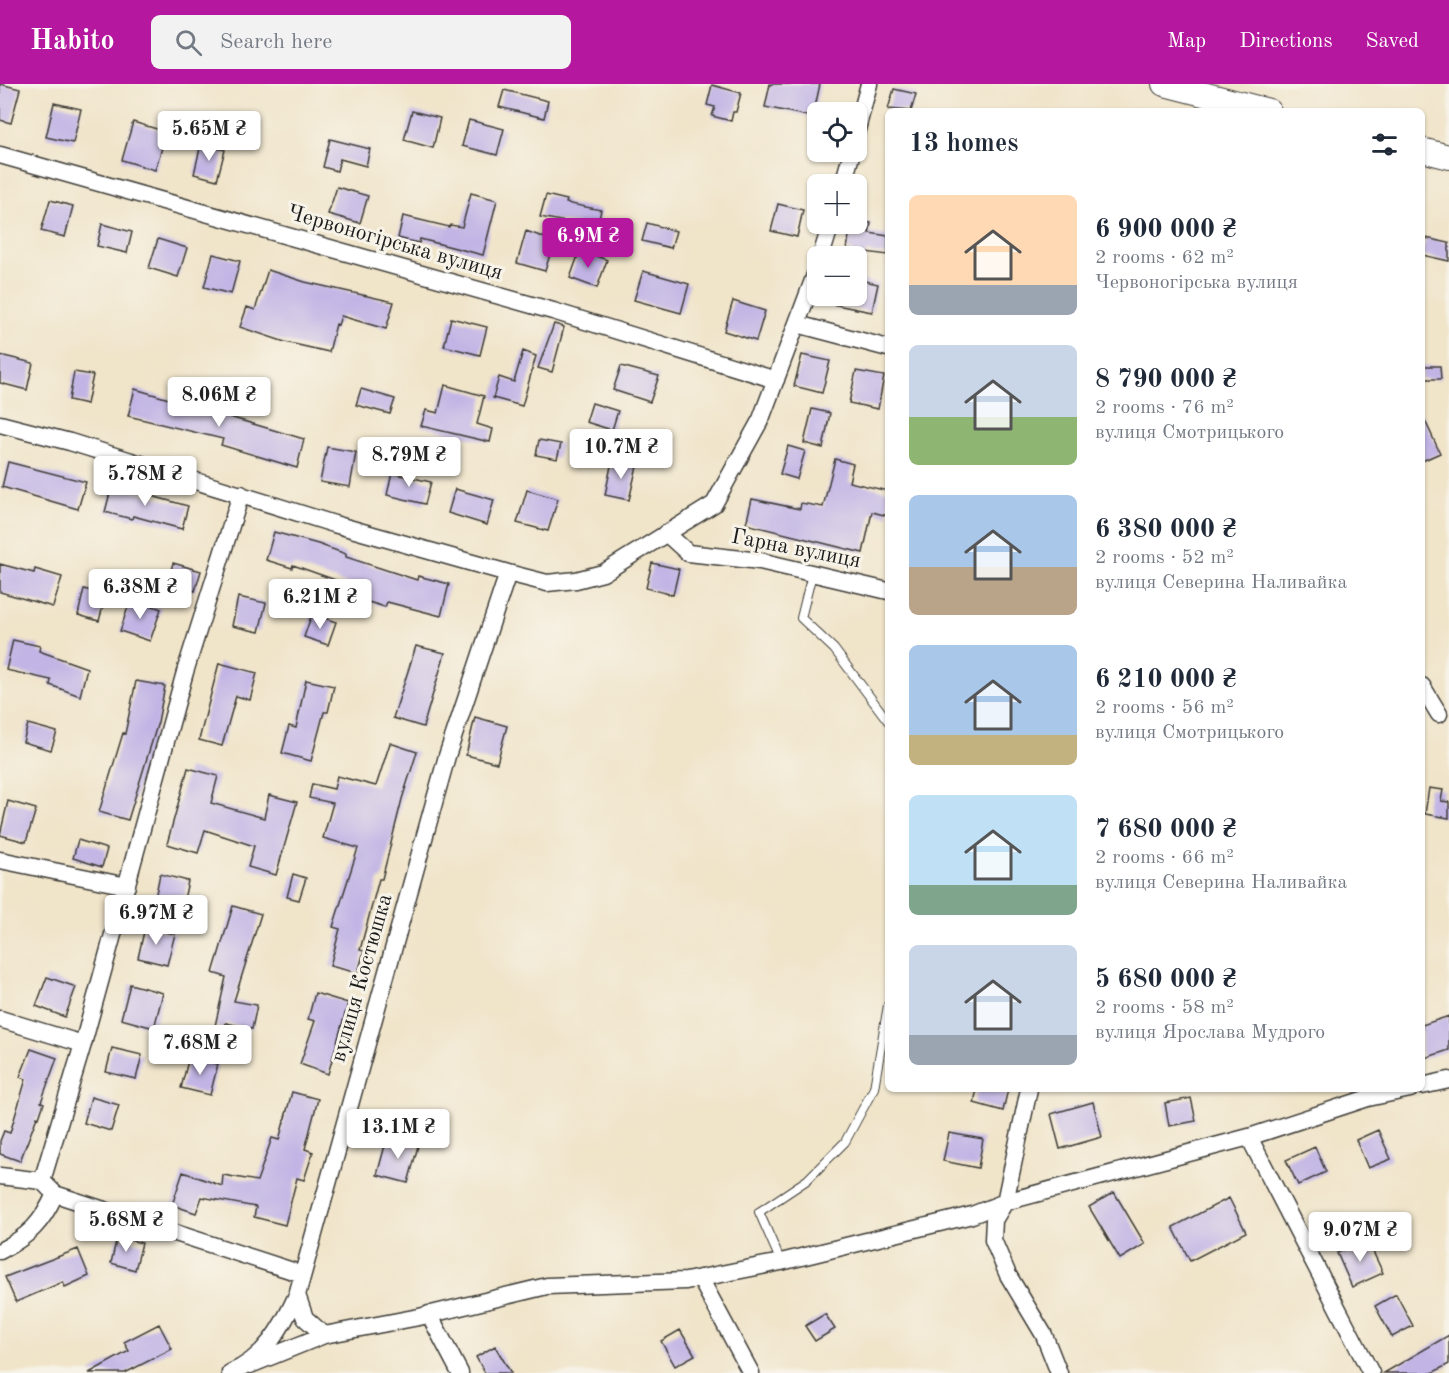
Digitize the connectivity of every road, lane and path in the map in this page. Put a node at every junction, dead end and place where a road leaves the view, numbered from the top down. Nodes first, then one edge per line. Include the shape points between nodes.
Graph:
1 (869, 84) edge
2 (1164, 84) edge
3 (864, 102) edge
4 (1257, 108) edge
5 (0, 155) edge
6 (807, 297) edge
7 (797, 324) junction
8 (885, 347) edge
9 (776, 380) junction
10 (0, 424) edge
11 (241, 494) junction
12 (666, 533) junction
13 (508, 573) junction
14 (812, 574) junction
15 (885, 590) edge
16 (1425, 692) edge
17 (1437, 714) edge
18 (885, 717) edge
19 (0, 860) edge
20 (127, 886) junction
21 (0, 1019) edge
22 (885, 1023) edge
23 (83, 1044) junction
24 (1449, 1080) edge
25 (1425, 1085) edge
26 (1028, 1092) edge
27 (1385, 1092) edge
28 (1369, 1094) edge
29 (1249, 1137) junction
30 (0, 1176) edge
31 (42, 1181) junction
32 (55, 1194) junction
33 (1005, 1202) junction
34 (0, 1251) edge
35 (781, 1262) junction
36 (302, 1274) junction
37 (700, 1278) junction
38 (297, 1295) junction
39 (429, 1314) junction
40 (324, 1335) junction
41 (250, 1365) junction
42 (230, 1373) edge
43 (460, 1373) edge
44 (751, 1373) edge
45 (1059, 1373) edge
46 (1371, 1373) edge

1 - 3 street
2 - 4 main road
5 - 9 street, Червоногірська вулиця via 553,311
6 - 7 street
7 - 8 street
7 - 9 street
9 - 12 street via 761,419 714,504
10 - 11 street
11 - 13 street
11 - 20 street via 184,672
12 - 13 street via 603,573 576,580 547,583
12 - 14 street, Гарна вулиця via 688,553 760,561
13 - 36 street, вулиця Костюшка via 447,756
14 - 15 street, Гарна вулиця
14 - 18 lane via 801,618 834,649
16 - 17 street
19 - 20 street
20 - 23 street
21 - 23 street
22 - 35 lane via 874,1088 845,1142 807,1180 759,1212
23 - 31 street
24 - 25 street
26 - 33 street
27 - 28 street
28 - 29 street
29 - 33 street
29 - 46 street
30 - 31 street
31 - 32 street
32 - 34 street via 46,1214 24,1239
32 - 36 street
33 - 35 street via 972,1215
33 - 45 street via 994,1220 993,1240 1008,1275 1044,1335
35 - 37 street
36 - 38 street, вулиця Костюшка
37 - 39 street via 547,1286
37 - 44 street
38 - 40 street via 305,1318
38 - 41 street, вулиця Костюшка via 283,1324
39 - 40 street
39 - 43 street
40 - 41 street
41 - 42 street, вулиця Костюшка

